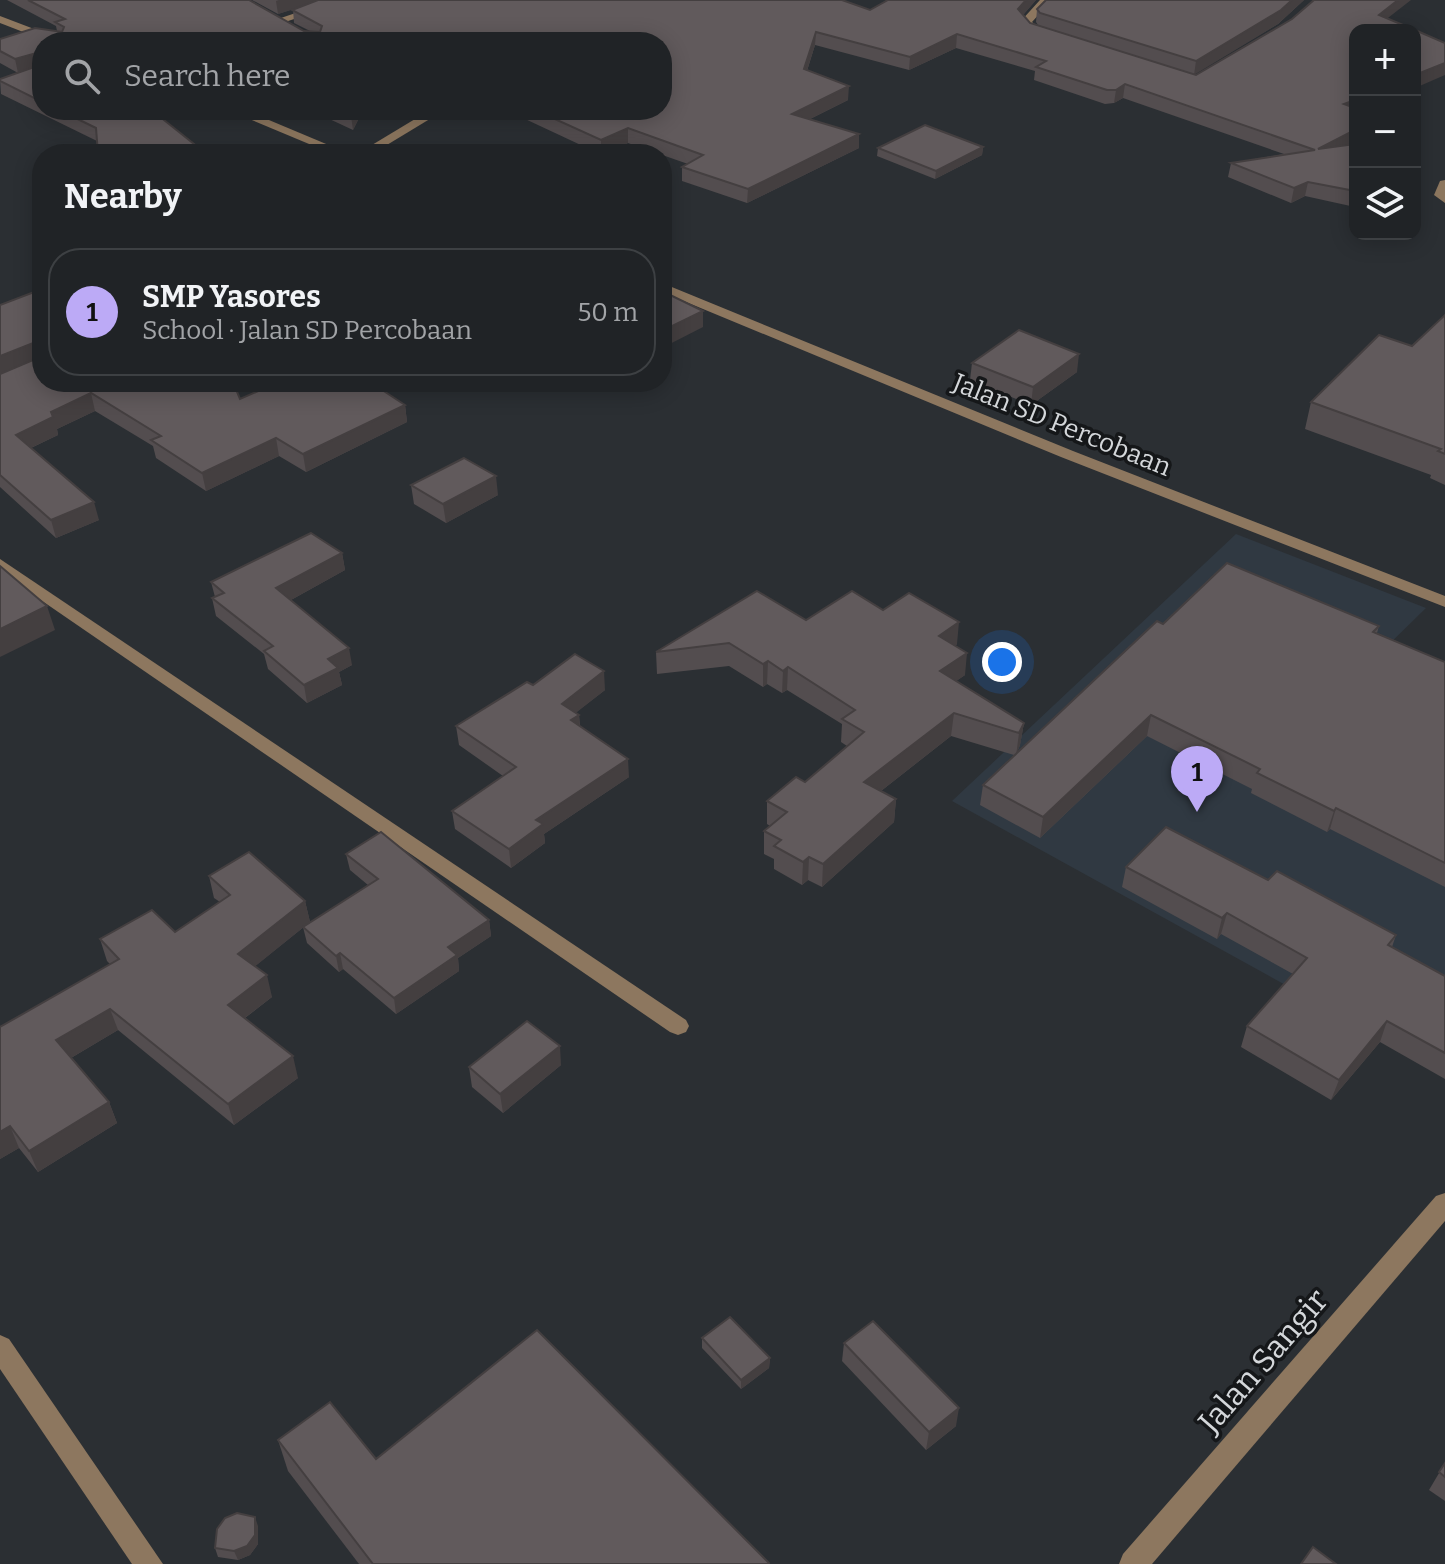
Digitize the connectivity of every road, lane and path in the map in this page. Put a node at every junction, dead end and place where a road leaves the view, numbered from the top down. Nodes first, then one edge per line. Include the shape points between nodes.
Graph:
1 (346, 0) edge
2 (1046, 0) edge
3 (264, 14) edge
4 (0, 19) edge
5 (278, 21) junction
6 (290, 28) edge
7 (33, 32) edge
8 (1050, 37) edge
9 (259, 120) edge
10 (422, 120) edge
11 (319, 144) edge
12 (380, 144) edge
13 (1445, 184) edge
14 (1445, 199) edge
15 (672, 291) edge
16 (0, 564) edge
17 (1445, 602) edge
18 (678, 1026) dead end
19 (1445, 1203) edge
20 (0, 1347) edge
21 (149, 1564) edge
22 (1133, 1564) edge

1 - 5 street
2 - 8 street via 1026,22
3 - 5 street
4 - 7 street
5 - 6 street
9 - 11 street
10 - 12 street
13 - 14 street
15 - 17 street, Jalan SD Percobaan
16 - 18 street
19 - 22 street, Jalan Sangir
20 - 21 street

